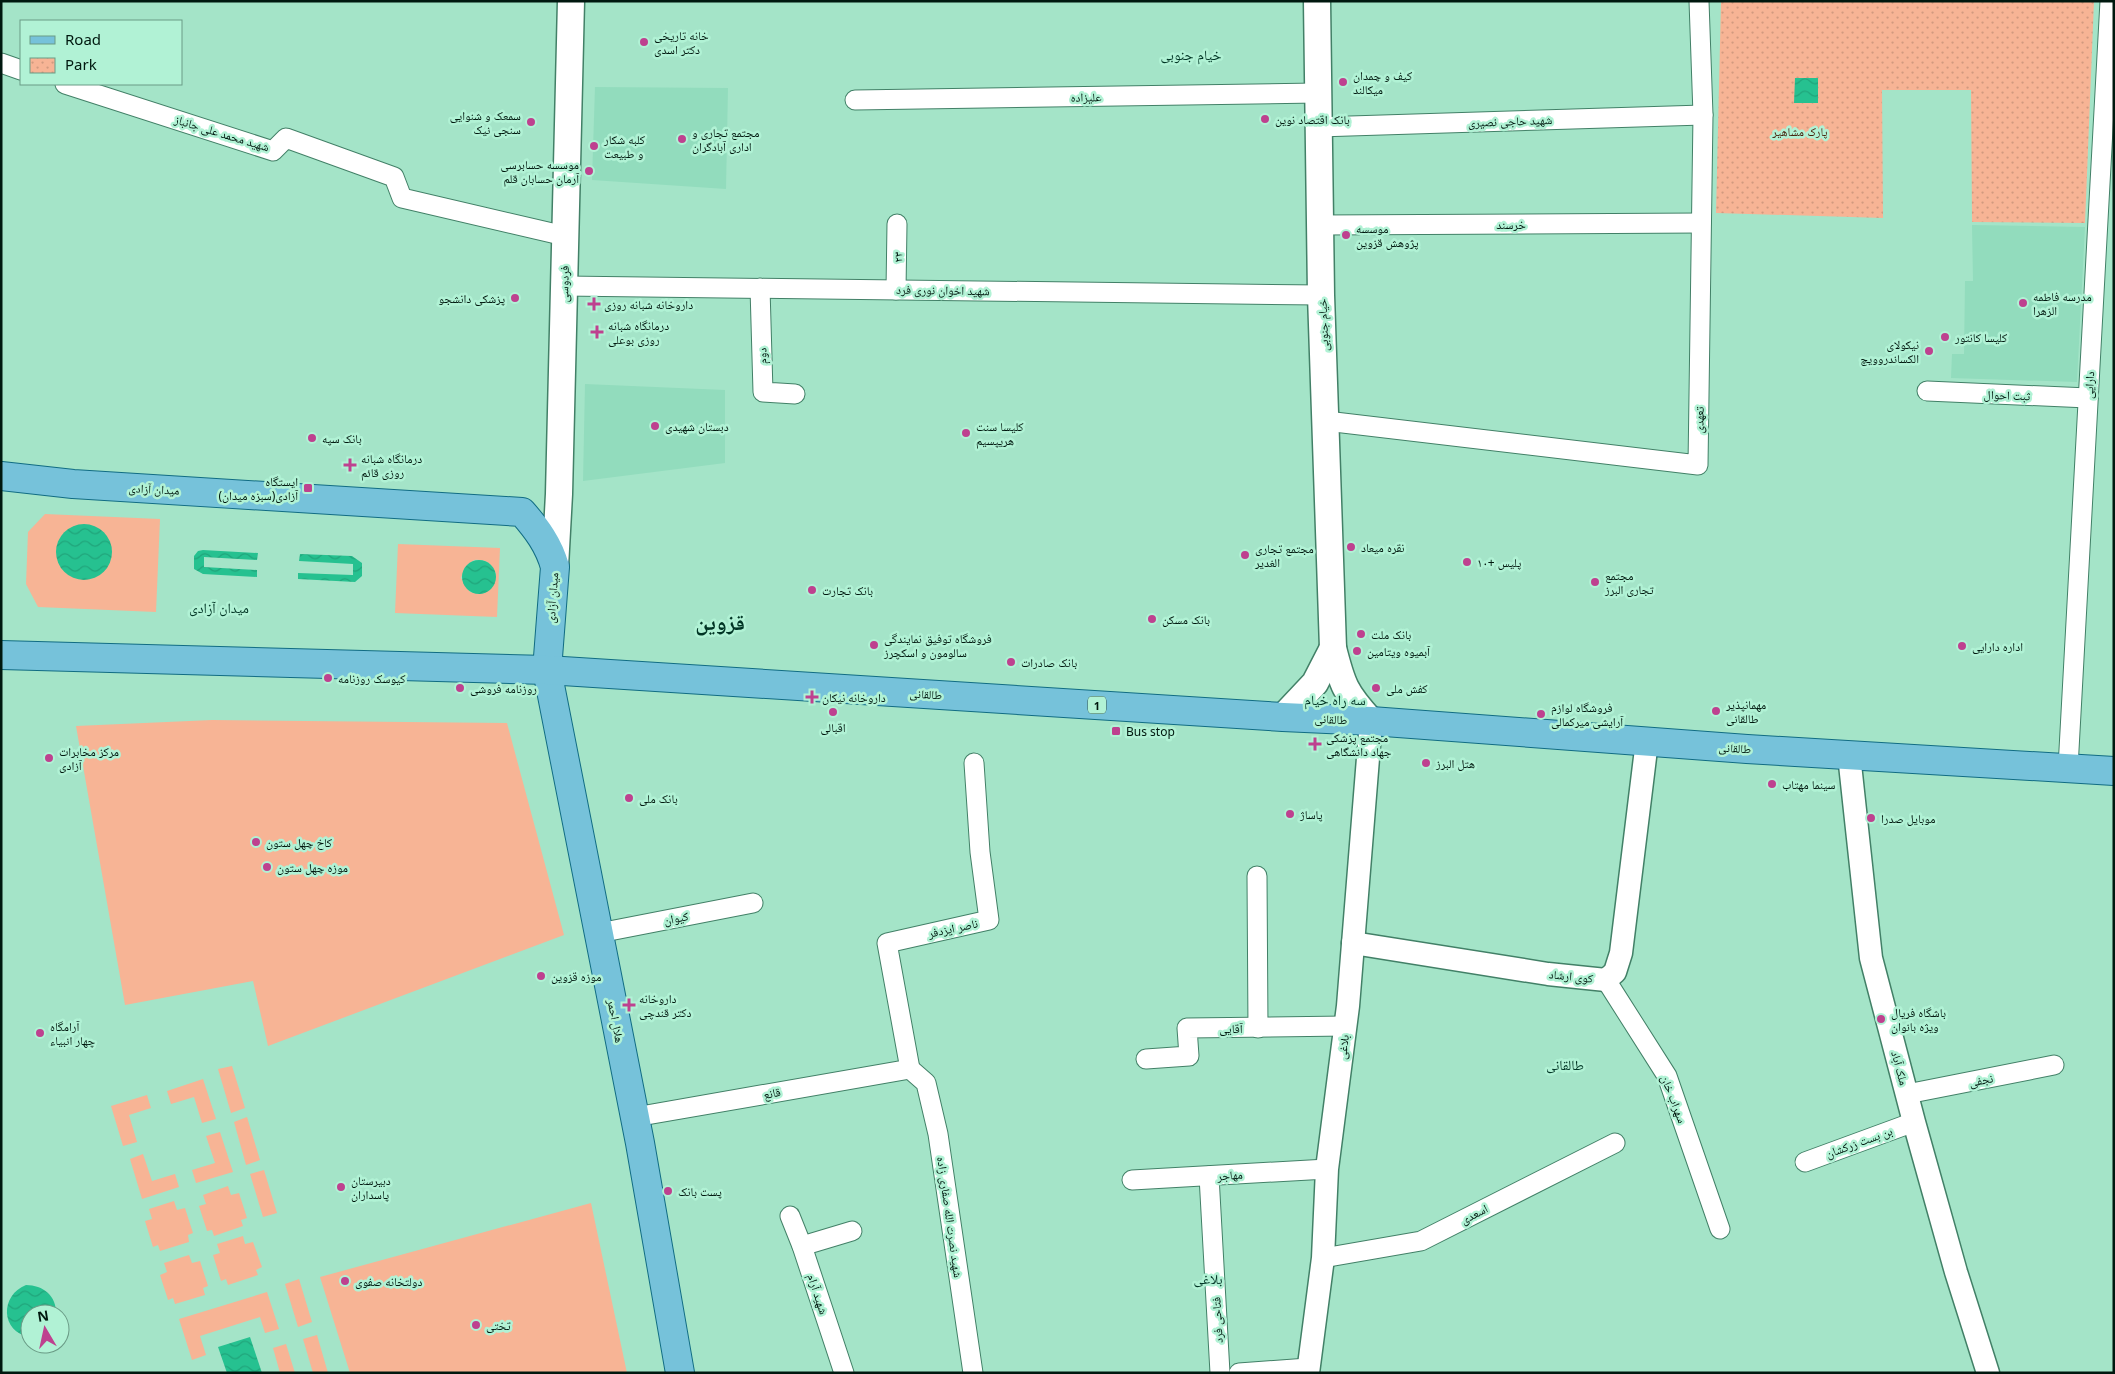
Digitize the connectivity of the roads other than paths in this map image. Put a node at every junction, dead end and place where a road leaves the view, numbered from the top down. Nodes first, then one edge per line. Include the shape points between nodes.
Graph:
1 (571, 1) edge
2 (1316, 1) edge
3 (1699, 1) edge
4 (2110, 1) edge
5 (1, 63) edge
6 (20, 70) edge
7 (68, 85) edge
8 (1317, 94) junction
9 (855, 100) dead end
10 (1703, 115) junction
11 (1318, 127) junction
12 (897, 224) dead end
13 (1701, 224) junction
14 (1320, 225) junction
15 (565, 236) junction
16 (564, 286) junction
17 (760, 288) junction
18 (896, 290) junction
19 (1321, 295) junction
20 (1927, 391) dead end
21 (795, 394) dead end
22 (2088, 398) junction
23 (1326, 421) junction
24 (3, 474) edge
25 (555, 567) junction
26 (1333, 648) junction
27 (1, 655) edge
28 (547, 670) junction
29 (1283, 717) junction
30 (1371, 721) junction
31 (1647, 741) junction
32 (1849, 755) junction
33 (974, 763) dead end
34 (2068, 768) junction
35 (2114, 771) edge
36 (1257, 876) dead end
37 (754, 903) dead end
38 (600, 933) junction
39 (1353, 943) junction
40 (1606, 980) junction
41 (1346, 1026) junction
42 (1258, 1028) junction
43 (1146, 1059) dead end
44 (2054, 1065) dead end
45 (910, 1069) junction
46 (1907, 1094) junction
47 (634, 1117) junction
48 (1914, 1122) junction
49 (1615, 1143) dead end
50 (1805, 1162) dead end
51 (1327, 1169) junction
52 (1209, 1176) junction
53 (1132, 1180) dead end
54 (790, 1216) dead end
55 (1720, 1230) dead end
56 (852, 1231) dead end
57 (802, 1246) junction
58 (1323, 1258) junction
59 (1308, 1370) edge
60 (680, 1373) edge
61 (844, 1373) edge
62 (973, 1373) edge
63 (1220, 1373) edge
64 (1238, 1373) edge
65 (1988, 1373) edge

1 - 15 main road, فردوسی
2 - 8 main road, خیام جنوبی
3 - 10 street, تعهدی
4 - 22 street, دارایی
5 - 6 street
7 - 15 street, شهید محمد علی جانباز via 272,150 286,138 394,177 402,198
8 - 9 street, علیزاده
8 - 11 main road, خیام جنوبی
10 - 11 street, شهید حاجی نصیری
10 - 13 street, تعهدی
11 - 14 main road, خیام جنوبی
12 - 18 street, ۲۳
13 - 14 street, خرسند
13 - 23 street, تعهدی via 1698,464
14 - 19 main road, خیام جنوبی
15 - 16 main road, فردوسی
16 - 17 street, شهید اخوان نوری فرد
16 - 25 main road, فردوسی
17 - 18 street, شهید اخوان نوری فرد
17 - 21 street, دوم via 763,392
18 - 19 street, شهید اخوان نوری فرد
19 - 23 main road, خیام جنوبی
20 - 22 street, ثبت احوال
22 - 34 street, دارایی
23 - 26 main road, خیام جنوبی
24 - 25 main road, میدان آزادی via 73,484 522,512 544,540
25 - 28 main road, میدان آزادی
26 - 29 main road via 1314,683
26 - 30 main road, خیام جنوبی via 1342,683
27 - 28 main road
28 - 29 main road, طالقانی / 1
28 - 38 main road, هلال احمر
29 - 30 main road, طالقانی / 1
30 - 31 main road, طالقانی / 1
30 - 39 street, بلاغی
31 - 32 main road, طالقانی
31 - 40 street, کوی ارشاد via 1621,953 1615,972
32 - 34 main road, طالقانی
32 - 46 street, ملک آباد via 1871,958
33 - 45 street, ناصر ایزدفر via 989,920 888,942
34 - 35 main road, طالقانی
36 - 42 street
37 - 38 street, کیوان
38 - 47 main road, هلال احمر
39 - 40 street, کوی ارشاد
39 - 41 street, بلاغی
40 - 55 street, سهراب خان via 1667,1076
41 - 42 street, آقایی
41 - 51 street, بلاغی
42 - 43 street, آقایی via 1187,1028 1188,1056
44 - 46 street, نجفی
45 - 47 street, قانع
45 - 62 street, شهید نصرت الله صفاری زاده via 926,1083 938,1134
46 - 48 street, ملک آباد
47 - 60 main road, هلال احمر
48 - 50 street, بن بست زرکشان
48 - 65 street, ملک آباد
49 - 58 street, اسعدی via 1421,1241
51 - 52 street, مهاجر
51 - 58 street, بلاغی
52 - 53 street, مهاجر
52 - 63 street, فتاحی فرد
54 - 57 street, شهید آرام
56 - 57 street
57 - 61 street, شهید آرام
58 - 59 street, بلاغی
59 - 64 street

